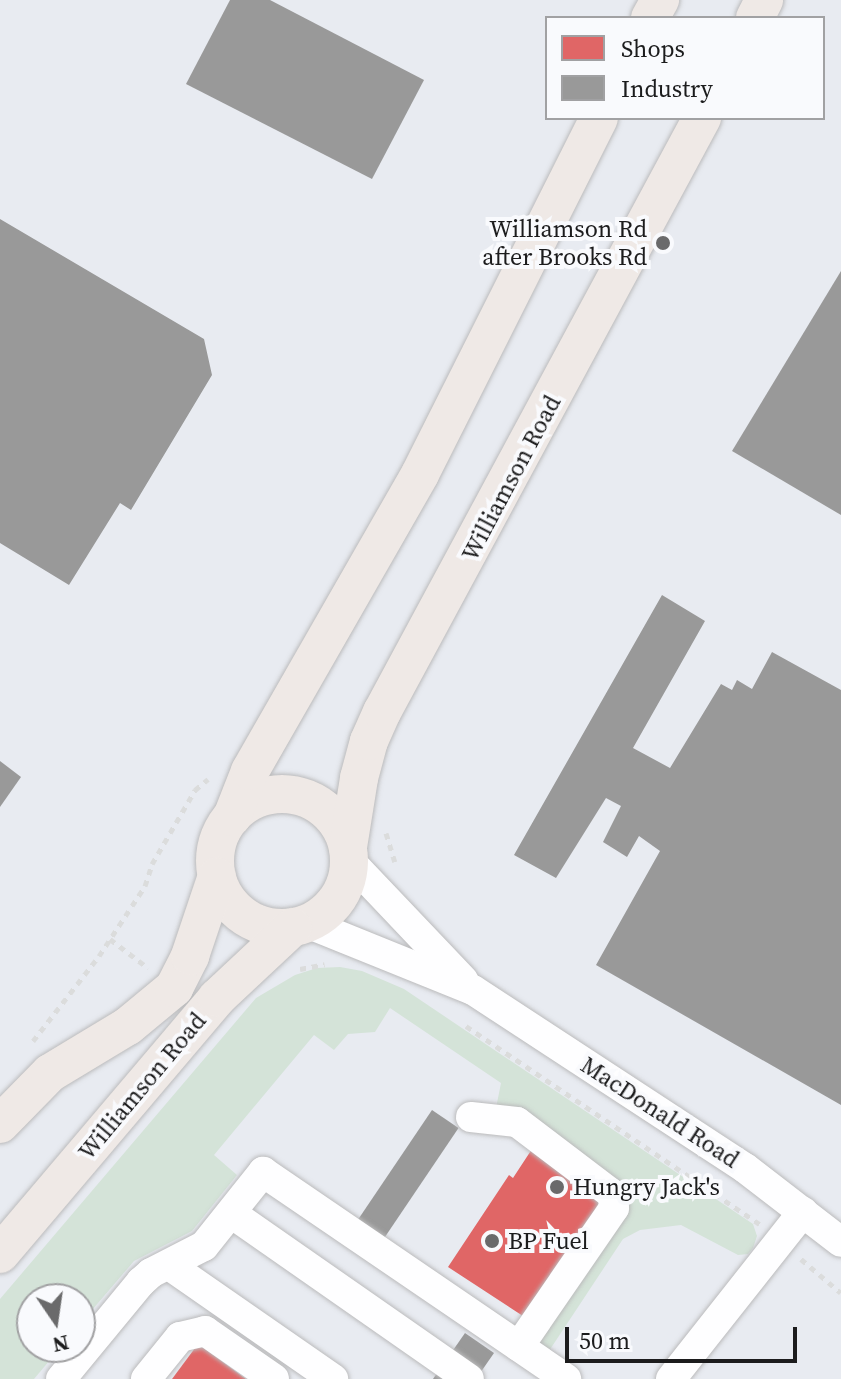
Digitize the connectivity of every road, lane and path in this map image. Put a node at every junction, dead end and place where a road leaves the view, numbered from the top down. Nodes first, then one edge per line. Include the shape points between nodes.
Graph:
1 (598, 120) edge
2 (701, 120) edge
3 (195, 790) dead end
4 (232, 817) junction
5 (349, 854) junction
6 (217, 876) junction
7 (300, 925) junction
8 (110, 939) junction
9 (333, 963) dead end
10 (296, 971) dead end
11 (174, 988) junction
12 (473, 990) junction
13 (458, 1020) dead end
14 (27, 1049) dead end
15 (471, 1117) dead end
16 (0, 1124) edge
17 (803, 1212) junction
18 (231, 1213) junction
19 (781, 1239) junction
20 (841, 1242) edge
21 (0, 1254) edge
22 (169, 1265) junction
23 (841, 1293) edge
24 (525, 1361) edge
25 (314, 1374) edge
26 (61, 1379) edge
27 (146, 1379) edge
28 (274, 1379) edge
29 (469, 1379) edge
30 (566, 1379) edge
31 (671, 1379) edge

1 - 4 main road via 420,474 250,771
2 - 5 main road, Williamson Road via 382,712 359,778
3 - 8 path via 145,886
4 - 5 main road via 257,799 298,797 333,818
4 - 6 main road via 217,845
5 - 7 main road via 338,898 319,917
5 - 12 street, MacDonald Road
6 - 7 main road via 226,898 244,916 267,926
6 - 11 main road, Williamson Road
7 - 12 street, MacDonald Road
7 - 21 main road, Williamson Road via 217,998
8 - 11 path
8 - 14 path
9 - 10 path
11 - 16 main road, Williamson Road via 128,1026 50,1073
12 - 17 street, MacDonald Road via 745,1168
13 - 19 path
15 - 24 street via 517,1122 613,1195 614,1208
17 - 19 street
17 - 20 street, MacDonald Road
18 - 22 street via 204,1246
18 - 24 street via 263,1172
18 - 29 street
19 - 23 path
19 - 31 street
22 - 25 street
22 - 26 street via 141,1282
24 - 30 street
27 - 28 street via 180,1337 205,1331

